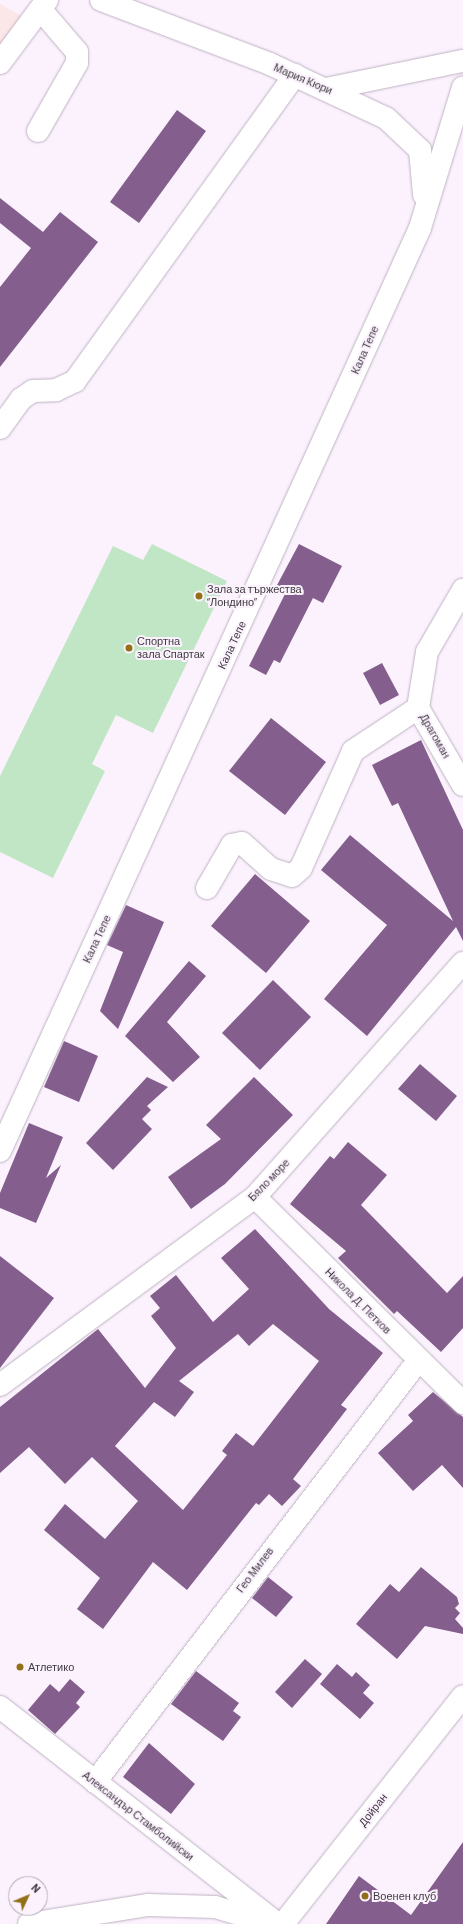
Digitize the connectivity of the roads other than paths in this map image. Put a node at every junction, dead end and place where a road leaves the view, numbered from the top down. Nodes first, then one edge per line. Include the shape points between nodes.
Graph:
1 (101, 0) edge
2 (44, 5) edge
3 (463, 61) edge
4 (0, 63) edge
5 (295, 75) junction
6 (463, 87) edge
7 (326, 88) junction
8 (38, 131) dead end
9 (420, 228) junction
10 (0, 428) edge
11 (463, 590) edge
12 (418, 708) junction
13 (463, 785) edge
14 (207, 888) dead end
15 (463, 963) edge
16 (0, 1151) edge
17 (255, 1197) junction
18 (418, 1361) junction
19 (0, 1385) edge
20 (463, 1403) edge
21 (463, 1696) edge
22 (0, 1707) edge
23 (95, 1782) junction
24 (148, 1905) junction
25 (29, 1924) edge
26 (131, 1924) edge
27 (272, 1924) edge
28 (278, 1924) edge
29 (283, 1924) edge

1 - 5 street, Мария Кюри
2 - 4 street
2 - 8 street via 77,52 77,63
3 - 7 street
5 - 7 street, Мария Кюри
5 - 10 street via 75,381 56,390 33,391 21,399
6 - 9 street, Кала Тепе
7 - 9 street, Мария Кюри via 386,118 420,150 426,183
9 - 16 street, Кала Тепе
11 - 12 street via 427,652
12 - 13 street, Драгоман
12 - 14 street via 353,751 301,868 292,876 271,869 242,843 232,845
15 - 17 street, Бяло море
17 - 18 street, Никола Д. Петков
17 - 19 street, Бяло море
18 - 20 street, Никола Д. Петков
18 - 23 street, Гео Милев
21 - 29 street, Дойран
22 - 23 street, Александър Стамболийски
23 - 28 street, Александър Стамболийски
24 - 25 street
24 - 26 street
24 - 27 street via 216,1907

